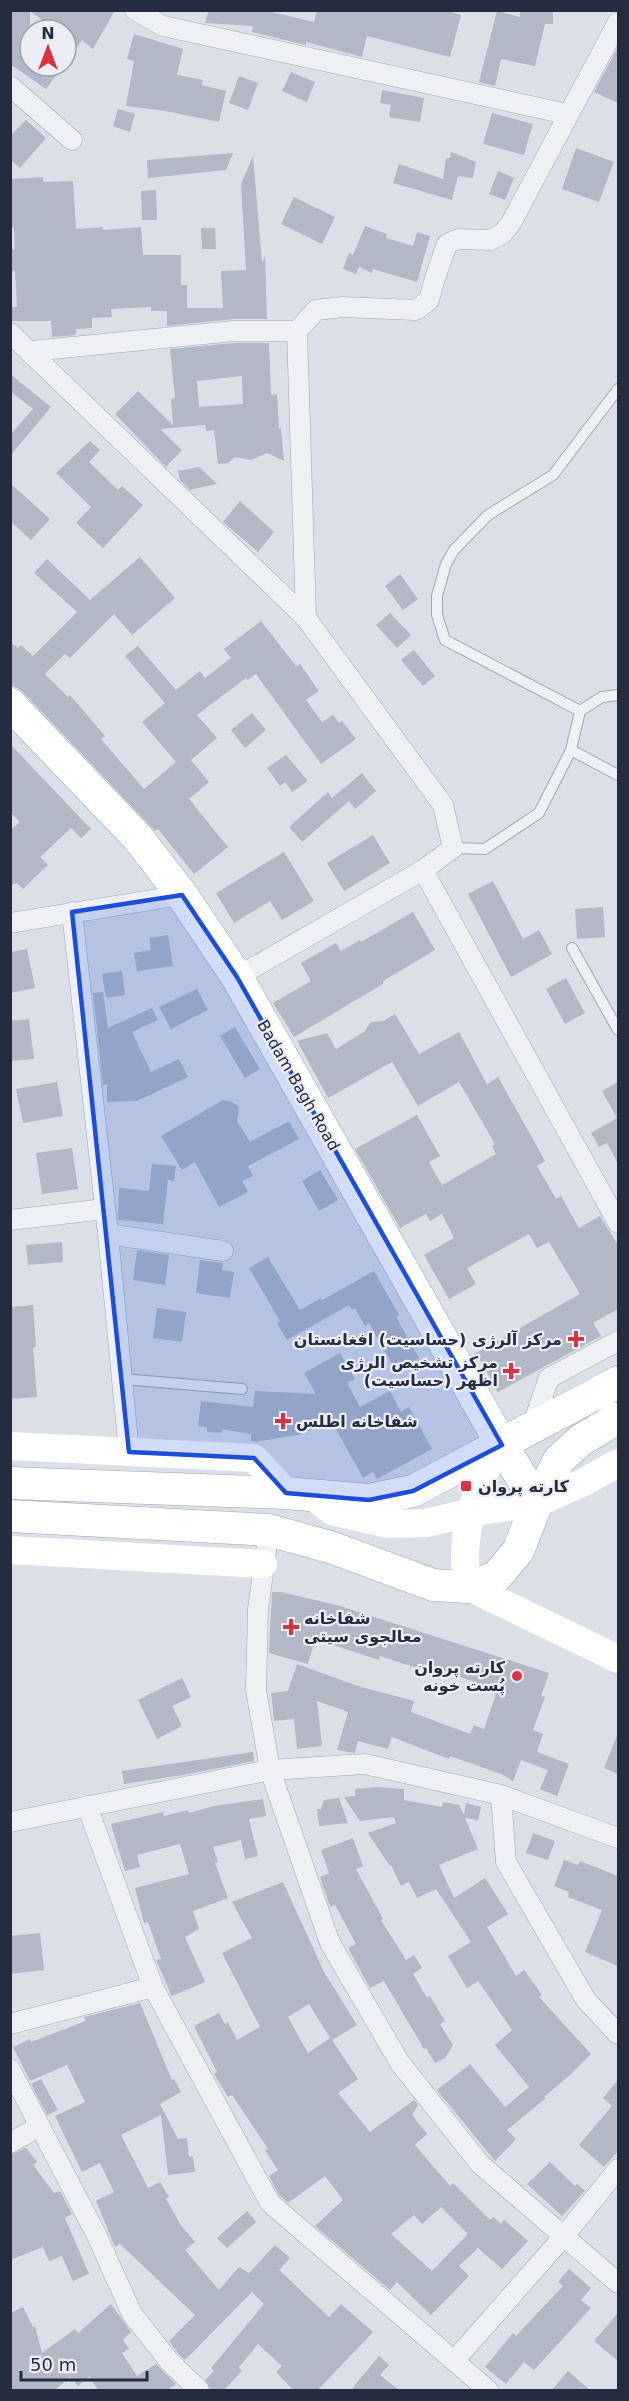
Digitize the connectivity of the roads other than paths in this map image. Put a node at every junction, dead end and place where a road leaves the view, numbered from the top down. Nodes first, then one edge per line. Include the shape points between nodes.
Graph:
1 (135, 10) edge
2 (618, 24) edge
3 (10, 86) edge
4 (567, 114) junction
5 (72, 140) dead end
6 (297, 331) junction
7 (10, 333) edge
8 (32, 351) junction
9 (618, 389) edge
10 (306, 618) junction
11 (618, 695) edge
12 (10, 704) edge
13 (580, 711) junction
14 (571, 750) junction
15 (618, 775) edge
16 (453, 848) junction
17 (423, 870) junction
18 (182, 895) junction
19 (72, 912) junction
20 (10, 923) edge
21 (572, 948) dead end
22 (237, 977) junction
23 (618, 1030) edge
24 (105, 1209) junction
25 (10, 1220) edge
26 (618, 1223) edge
27 (108, 1234) junction
28 (223, 1251) dead end
29 (618, 1341) edge
30 (123, 1379) junction
31 (618, 1382) edge
32 (242, 1389) dead end
33 (618, 1418) edge
34 (531, 1429) junction
35 (10, 1446) edge
36 (498, 1447) junction
37 (129, 1452) junction
38 (618, 1463) edge
39 (10, 1483) edge
40 (299, 1494) junction
41 (537, 1503) junction
42 (473, 1512) junction
43 (10, 1516) edge
44 (269, 1530) junction
45 (10, 1550) edge
46 (263, 1564) junction
47 (469, 1587) junction
48 (618, 1659) edge
49 (270, 1770) junction
50 (501, 1795) junction
51 (87, 1806) junction
52 (10, 1822) edge
53 (618, 1838) edge
54 (153, 1987) junction
55 (10, 2024) edge
56 (618, 2034) edge
57 (10, 2069) edge
58 (40, 2126) junction
59 (10, 2143) edge
60 (618, 2169) edge
61 (564, 2236) junction
62 (618, 2283) edge
63 (454, 2361) junction
64 (199, 2391) edge
65 (488, 2391) edge

1 - 4 street via 163,26
2 - 4 street
3 - 5 street
4 - 6 street via 511,223 492,240 458,238 447,244 429,300 416,310 316,310
6 - 8 street via 234,331
6 - 10 street
7 - 8 street
8 - 10 street
9 - 13 lane via 553,475 488,515 464,538 446,564 437,596 437,615 445,640
10 - 16 street via 443,805
11 - 13 lane via 602,697
12 - 18 main road, Badam Bagh Road via 138,838
13 - 14 lane
14 - 15 lane
14 - 16 lane via 539,813 485,849
16 - 17 street
17 - 22 street
17 - 26 street
18 - 19 street
18 - 22 main road, Badam Bagh Road
19 - 20 street
19 - 24 street
21 - 23 lane
22 - 36 main road, Badam Bagh Road
24 - 25 street
24 - 27 street
27 - 28 street
27 - 30 street
29 - 34 street via 549,1378
30 - 32 lane
30 - 37 street
31 - 34 main road
33 - 41 main road via 581,1440 559,1460
34 - 36 main road
35 - 37 main road
36 - 40 main road via 413,1491 369,1500
36 - 41 main road, Badam Bagh Road
36 - 42 main road via 482,1479
37 - 40 main road via 254,1458
38 - 41 main road
39 - 40 main road
40 - 42 main road via 332,1511 388,1524 426,1522
41 - 42 main road
41 - 47 main road via 518,1551 496,1577
42 - 47 main road via 464,1554
43 - 44 main road
44 - 46 street
44 - 47 main road via 333,1548 433,1585
45 - 46 main road
46 - 49 street via 256,1690
47 - 48 main road
49 - 50 street via 365,1764
49 - 51 street
49 - 61 street via 330,1942 400,2063 480,2164
50 - 53 street
50 - 56 street via 506,1862 586,2000
51 - 52 street
51 - 54 street
54 - 55 street
54 - 63 street via 270,2203
57 - 58 street
58 - 59 street
58 - 64 street via 132,2314
60 - 61 street
61 - 62 street
61 - 63 street
63 - 65 street

